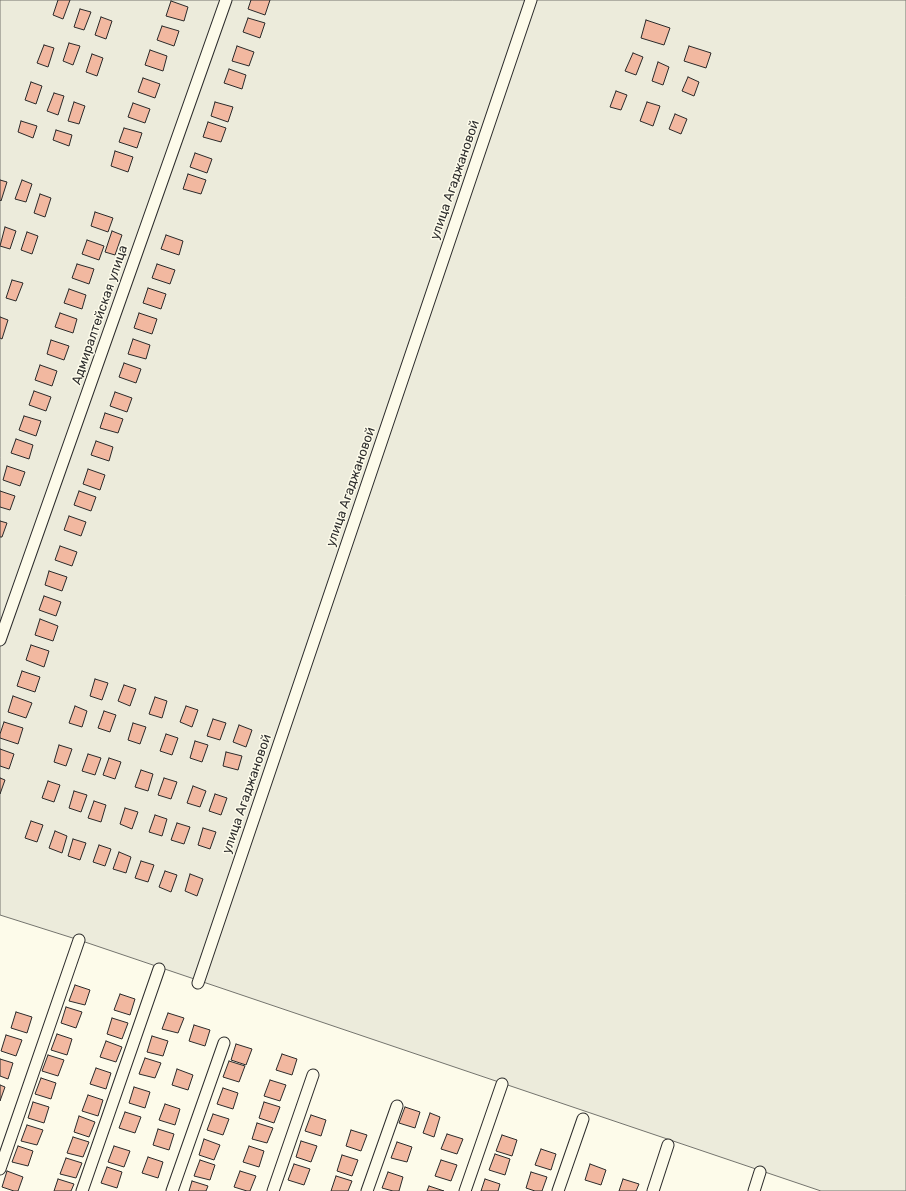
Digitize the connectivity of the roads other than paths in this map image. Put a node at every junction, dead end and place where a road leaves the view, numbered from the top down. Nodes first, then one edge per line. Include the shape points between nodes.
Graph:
1 (226, 0) edge
2 (531, 0) edge
3 (0, 640) edge
4 (79, 940) dead end
5 (159, 969) dead end
6 (198, 983) dead end
7 (224, 1043) dead end
8 (313, 1075) dead end
9 (502, 1084) dead end
10 (397, 1106) dead end
11 (583, 1119) dead end
12 (668, 1145) dead end
13 (0, 1169) edge
14 (760, 1172) dead end
15 (82, 1191) edge
16 (172, 1191) edge
17 (273, 1191) edge
18 (367, 1191) edge
19 (465, 1191) edge
20 (558, 1191) edge
21 (652, 1191) edge
22 (754, 1191) edge

1 - 3 street, Адмиралтейская улица
2 - 6 street, улица Агаджановой
4 - 13 street
5 - 15 street
7 - 16 street
8 - 17 street
9 - 19 street
10 - 18 street
11 - 20 street
12 - 21 street
14 - 22 street

